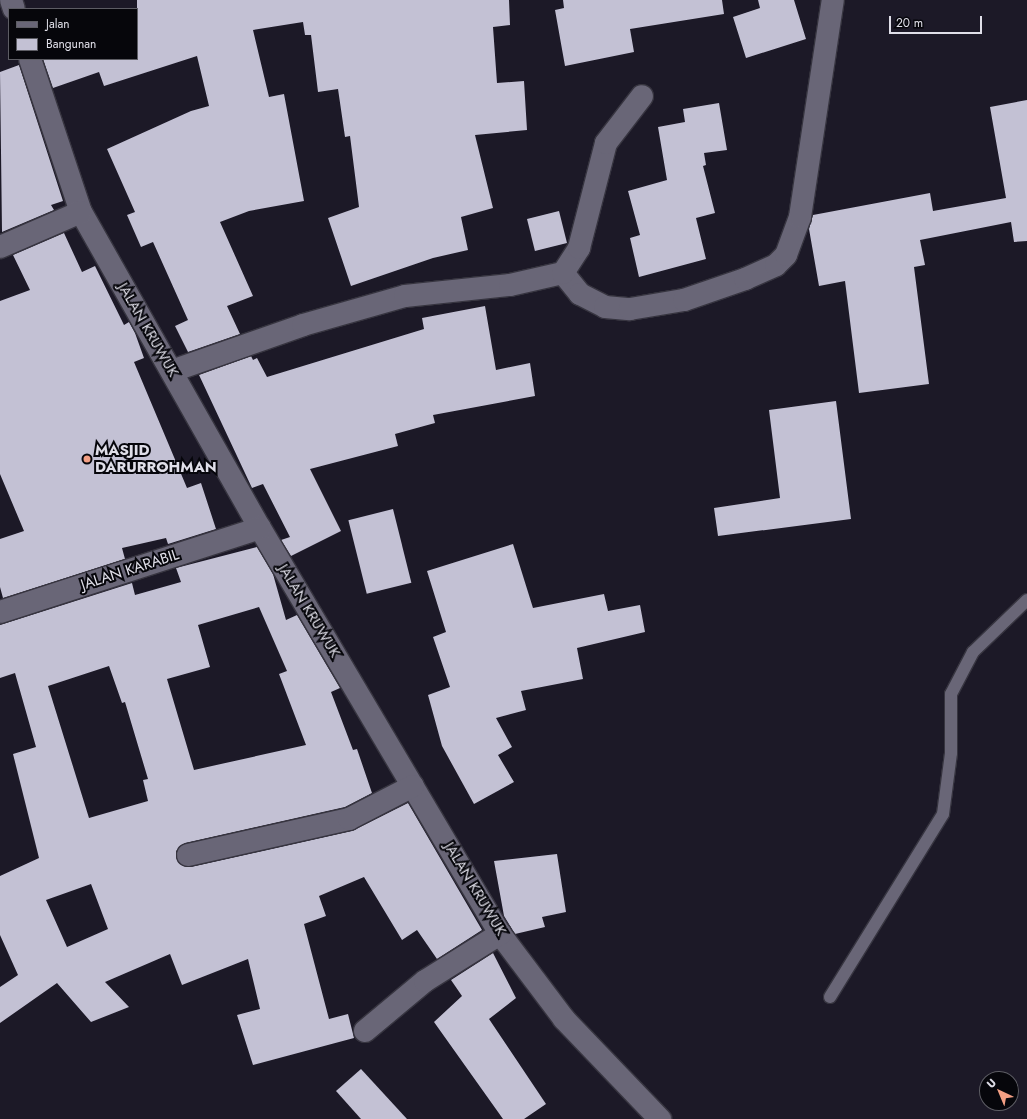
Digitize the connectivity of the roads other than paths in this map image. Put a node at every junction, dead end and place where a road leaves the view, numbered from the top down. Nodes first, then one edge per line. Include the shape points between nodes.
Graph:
1 (833, 0) edge
2 (30, 60) edge
3 (642, 96) dead end
4 (81, 212) junction
5 (0, 247) edge
6 (563, 273) junction
7 (172, 372) junction
8 (260, 528) junction
9 (1027, 600) edge
10 (0, 612) edge
11 (413, 786) junction
12 (188, 855) dead end
13 (500, 934) junction
14 (830, 997) dead end
15 (365, 1031) dead end
16 (660, 1119) edge

1 - 6 street via 800,218 786,255 776,265 745,279 684,300 630,309 606,307 580,294
2 - 4 street, JALAN KRUWUK
3 - 6 street via 606,144 579,248
4 - 5 street
4 - 7 street, JALAN KRUWUK
6 - 7 street via 510,285 405,296 303,326
7 - 8 street, JALAN KRUWUK
8 - 10 street, JALAN KARABIL
8 - 11 street, JALAN KRUWUK
9 - 14 lane via 973,652 951,694 951,753 943,814
11 - 12 street via 349,819
11 - 13 street, JALAN KRUWUK
13 - 15 street via 425,980
13 - 16 street, JALAN KRUWUK via 564,1019

